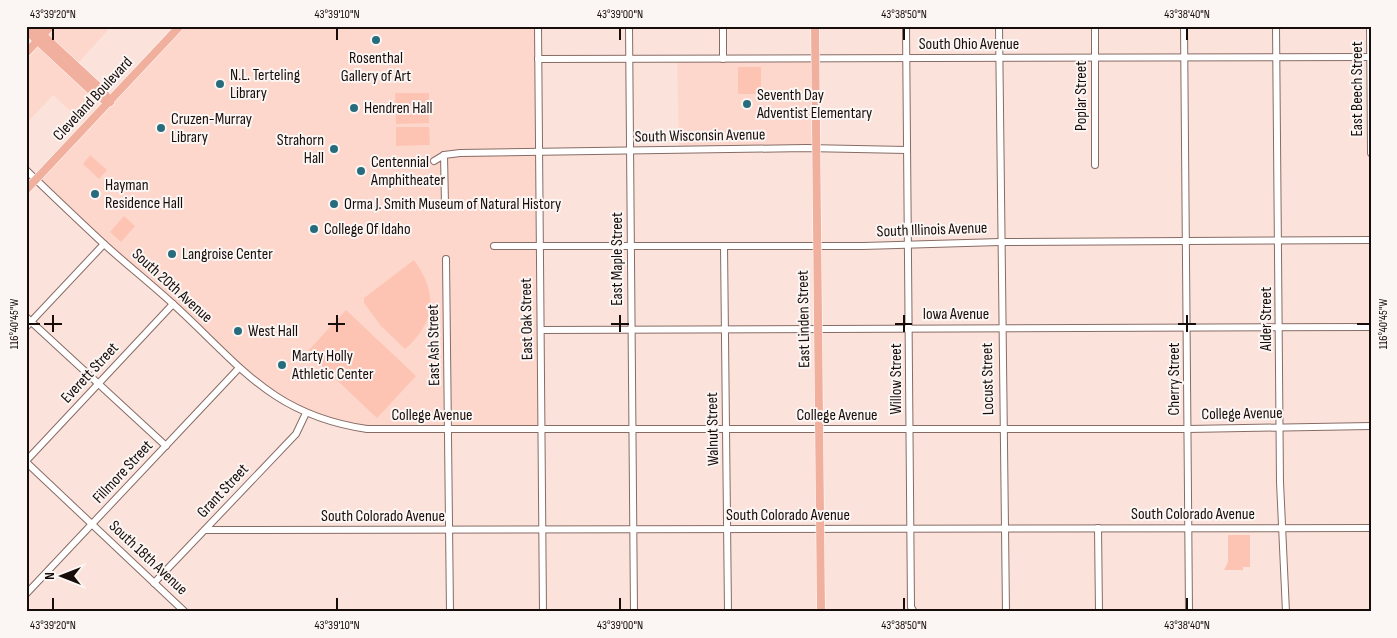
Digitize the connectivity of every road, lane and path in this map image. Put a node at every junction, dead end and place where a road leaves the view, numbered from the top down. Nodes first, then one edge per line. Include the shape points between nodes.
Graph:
1 (33, 26) edge
2 (51, 26) edge
3 (180, 26) edge
4 (538, 26) edge
5 (629, 26) edge
6 (723, 26) edge
7 (815, 26) edge
8 (906, 26) edge
9 (999, 26) edge
10 (1095, 26) edge
11 (1184, 26) edge
12 (1276, 26) edge
13 (1370, 26) edge
14 (26, 30) edge
15 (40, 38) junction
16 (26, 53) edge
17 (1000, 57) junction
18 (1276, 57) junction
19 (1371, 57) edge
20 (906, 58) junction
21 (1095, 58) junction
22 (1184, 58) junction
23 (538, 59) junction
24 (629, 59) junction
25 (723, 59) junction
26 (815, 59) junction
27 (110, 102) junction
28 (816, 148) junction
29 (907, 150) junction
30 (630, 151) junction
31 (539, 152) junction
32 (1371, 153) edge
33 (444, 155) junction
34 (434, 161) dead end
35 (1095, 165) dead end
36 (26, 170) edge
37 (36, 180) junction
38 (26, 190) edge
39 (445, 205) dead end
40 (1279, 240) junction
41 (1371, 240) edge
42 (1187, 241) junction
43 (1000, 242) junction
44 (104, 244) junction
45 (908, 244) junction
46 (817, 245) junction
47 (494, 246) dead end
48 (540, 246) junction
49 (631, 246) junction
50 (724, 246) junction
51 (446, 259) dead end
52 (173, 304) junction
53 (29, 319) edge
54 (1187, 327) junction
55 (1280, 327) junction
56 (1371, 327) edge
57 (26, 328) edge
58 (724, 328) junction
59 (818, 328) junction
60 (909, 328) junction
61 (1001, 328) junction
62 (632, 329) junction
63 (541, 330) junction
64 (239, 368) junction
65 (98, 384) junction
66 (306, 414) junction
67 (1371, 426) edge
68 (1280, 427) junction
69 (449, 428) junction
70 (1188, 428) junction
71 (542, 429) junction
72 (632, 429) junction
73 (726, 429) junction
74 (819, 429) junction
75 (910, 429) junction
76 (1003, 429) junction
77 (166, 446) junction
78 (26, 461) edge
79 (92, 524) junction
80 (1188, 527) junction
81 (1004, 528) junction
82 (1098, 528) junction
83 (1282, 528) junction
84 (1371, 528) edge
85 (543, 529) junction
86 (728, 529) junction
87 (820, 529) junction
88 (911, 529) junction
89 (205, 530) junction
90 (450, 530) junction
91 (633, 530) junction
92 (154, 583) junction
93 (26, 594) edge
94 (185, 612) edge
95 (450, 612) edge
96 (544, 612) edge
97 (634, 612) edge
98 (728, 612) edge
99 (821, 612) edge
100 (914, 612) edge
101 (1006, 612) edge
102 (1099, 612) edge
103 (1189, 612) edge
104 (1286, 612) edge

1 - 15 main road
2 - 15 main road
3 - 27 main road, Cleveland Boulevard
4 - 23 street, East Oak Street
5 - 24 street, East Maple Street
6 - 25 street
7 - 26 main road, East Linden Street
8 - 20 street, Willow Street
9 - 17 street, Locust Street
10 - 21 street, Poplar Street
11 - 22 street, Cherry Street
12 - 18 street, Alder Street
13 - 19 street, East Beech Street
14 - 15 main road
15 - 16 main road
15 - 27 main road via 103,91
17 - 20 street, South Ohio Avenue
17 - 21 street, South Ohio Avenue
17 - 43 street, Locust Street
18 - 19 street, South Ohio Avenue
18 - 22 street, South Ohio Avenue
18 - 40 street, Alder Street
19 - 32 street, East Beech Street
20 - 26 street, South Ohio Avenue
20 - 29 street, Willow Street
21 - 22 street, South Ohio Avenue
21 - 35 street, Poplar Street
22 - 42 street, Cherry Street
23 - 24 street, South Ohio Avenue
23 - 31 street, East Oak Street
24 - 25 street, South Ohio Avenue
24 - 30 street, East Maple Street
25 - 26 street, South Ohio Avenue
26 - 28 main road, East Linden Street
27 - 37 main road, Cleveland Boulevard
28 - 29 street, South Wisconsin Avenue
28 - 30 street, South Wisconsin Avenue
28 - 46 main road, East Linden Street
29 - 45 street, Willow Street
30 - 31 street, South Wisconsin Avenue
30 - 49 street, East Maple Street
31 - 33 street, South Wisconsin Avenue
31 - 48 street, East Oak Street
33 - 34 street
33 - 39 street
36 - 37 street, South 20th Avenue
37 - 38 main road, Cleveland Boulevard
37 - 44 street, South 20th Avenue
40 - 41 street, South Illinois Avenue
40 - 42 street, South Illinois Avenue
40 - 55 street, Alder Street
42 - 43 street, South Illinois Avenue
42 - 54 street, Cherry Street
43 - 45 street, South Illinois Avenue
43 - 61 street, Locust Street
44 - 52 street, South 20th Avenue
44 - 53 street
45 - 46 street, South Illinois Avenue
45 - 60 street, Willow Street
46 - 50 street, South Illinois Avenue
46 - 59 main road, East Linden Street
47 - 48 street, South Illinois Avenue
48 - 49 street, South Illinois Avenue
48 - 63 street, East Oak Street
49 - 50 street, South Illinois Avenue
49 - 62 street, East Maple Street
50 - 58 street, Walnut Street
51 - 69 street, East Ash Street
52 - 64 street, South 20th Avenue
52 - 65 street, Everett Street
53 - 57 street
53 - 65 street
54 - 55 street, Iowa Avenue
54 - 61 street, Iowa Avenue
54 - 70 street, Cherry Street
55 - 56 street, Iowa Avenue
55 - 68 street, Alder Street
58 - 59 street, Iowa Avenue
58 - 62 street, Iowa Avenue
58 - 73 street, Walnut Street
59 - 60 street, Iowa Avenue
59 - 74 main road, East Linden Street
60 - 61 street, Iowa Avenue
60 - 75 street, Willow Street
61 - 76 street, Locust Street
62 - 63 street, Iowa Avenue
62 - 72 street, East Maple Street
63 - 71 street, East Oak Street
64 - 66 street, South 20th Avenue via 253,381
64 - 77 street, Fillmore Street
65 - 77 street
65 - 78 street, Everett Street
66 - 69 street, College Avenue via 367,429
66 - 89 street, Grant Street via 296,434
67 - 68 street, College Avenue
68 - 70 street, College Avenue
68 - 83 street, Alder Street
69 - 71 street, College Avenue
69 - 90 street, East Ash Street
70 - 76 street, College Avenue
70 - 80 street, Cherry Street
71 - 72 street, College Avenue
71 - 85 street, East Oak Street
72 - 73 street, College Avenue
72 - 91 street, East Maple Street
73 - 74 street, College Avenue
73 - 86 street, Walnut Street
74 - 75 street, College Avenue
74 - 87 main road, East Linden Street
75 - 76 street, College Avenue
75 - 88 street, Willow Street
76 - 81 street, Locust Street
77 - 79 street, Fillmore Street
78 - 79 street, South 18th Avenue
79 - 92 street, South 18th Avenue
79 - 93 street, Fillmore Street
80 - 82 street, South Colorado Avenue
80 - 83 street, South Colorado Avenue
80 - 103 street, Cherry Street
81 - 82 street, South Colorado Avenue
81 - 88 street, South Colorado Avenue
81 - 101 street, Locust Street
82 - 102 street
83 - 84 street, South Colorado Avenue
83 - 104 street, Alder Street
85 - 90 street, South Colorado Avenue
85 - 91 street, South Colorado Avenue
85 - 96 street, East Oak Street
86 - 87 street, South Colorado Avenue
86 - 91 street, South Colorado Avenue
86 - 98 street, Walnut Street
87 - 88 street, South Colorado Avenue
87 - 99 main road, East Linden Street
88 - 100 street, Willow Street
89 - 90 street, South Colorado Avenue
89 - 92 street, Grant Street
90 - 95 street, East Ash Street
91 - 97 street, East Maple Street
92 - 94 street, South 18th Avenue

